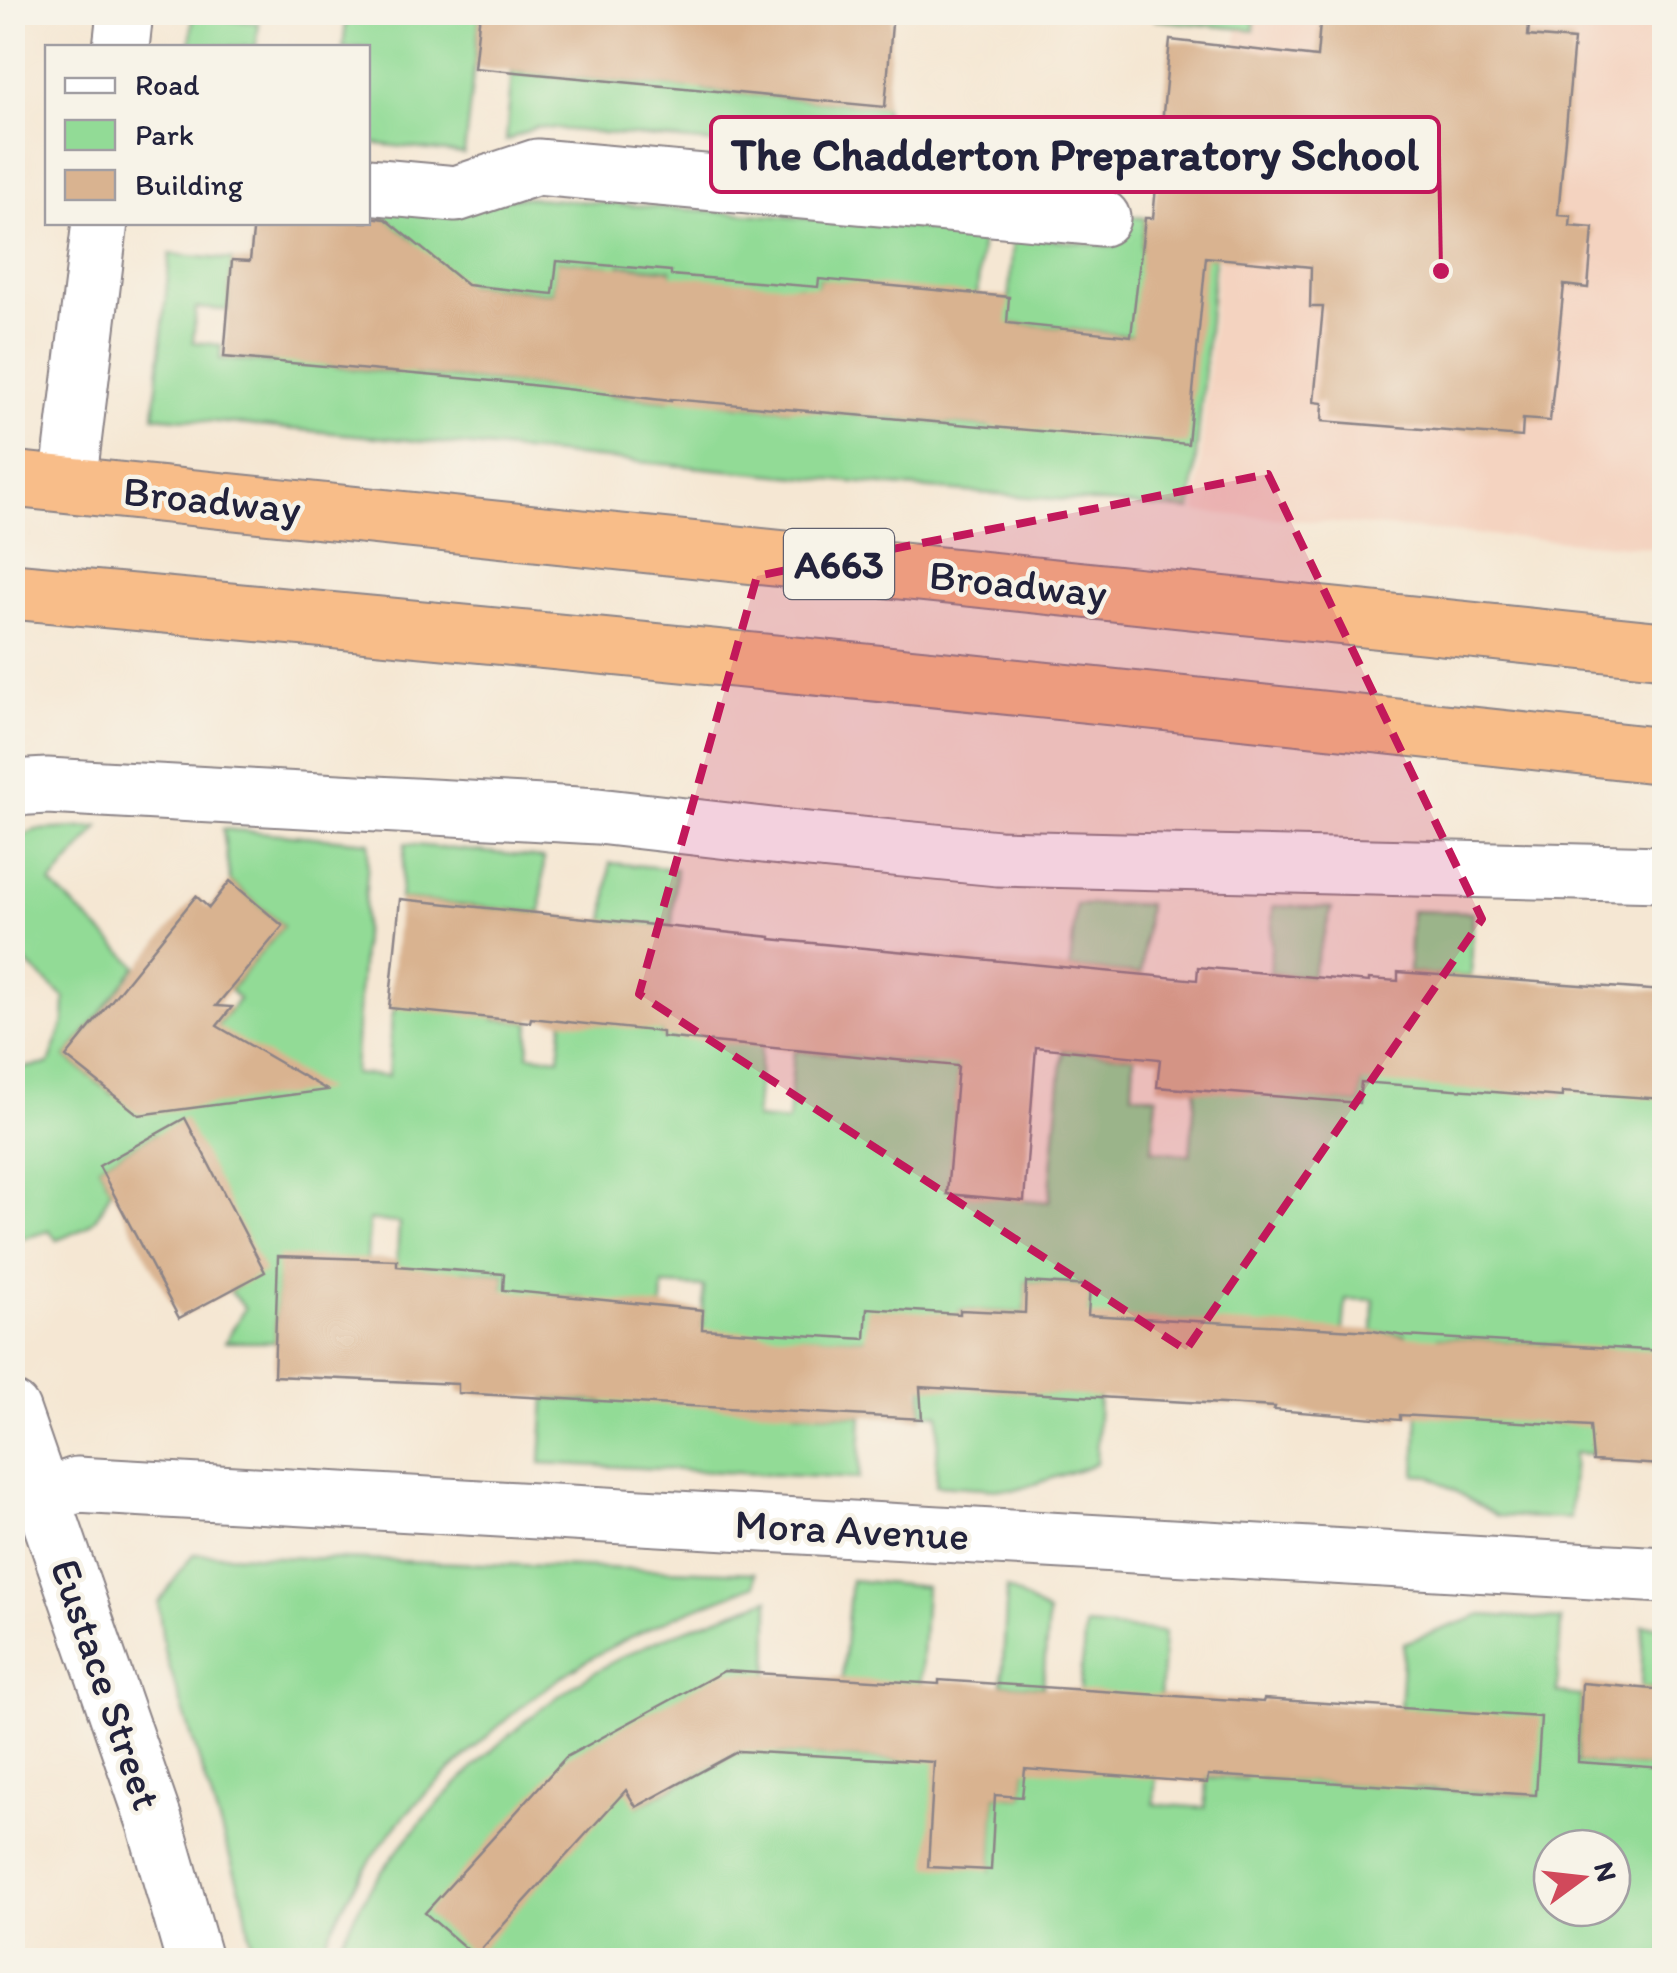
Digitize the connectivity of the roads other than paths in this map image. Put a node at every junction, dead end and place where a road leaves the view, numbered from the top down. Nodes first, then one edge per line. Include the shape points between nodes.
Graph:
1 (125, 12) edge
2 (121, 45) edge
3 (370, 186) edge
4 (1102, 218) dead end
5 (100, 225) edge
6 (12, 480) edge
7 (68, 484) junction
8 (12, 591) edge
9 (1664, 650) edge
10 (1664, 756) edge
11 (12, 788) edge
12 (1664, 874) edge
13 (12, 1410) edge
14 (42, 1497) junction
15 (1664, 1575) edge
16 (194, 1960) edge

1 - 2 street
3 - 4 street via 456,194 537,166
5 - 7 street
6 - 7 highway, Broadway / A663
7 - 9 highway, Broadway / A663
8 - 10 highway
11 - 12 street via 598,816 998,858
13 - 14 street, Eustace Street
14 - 15 street, Mora Avenue via 77,1486
14 - 16 street, Eustace Street via 154,1820

